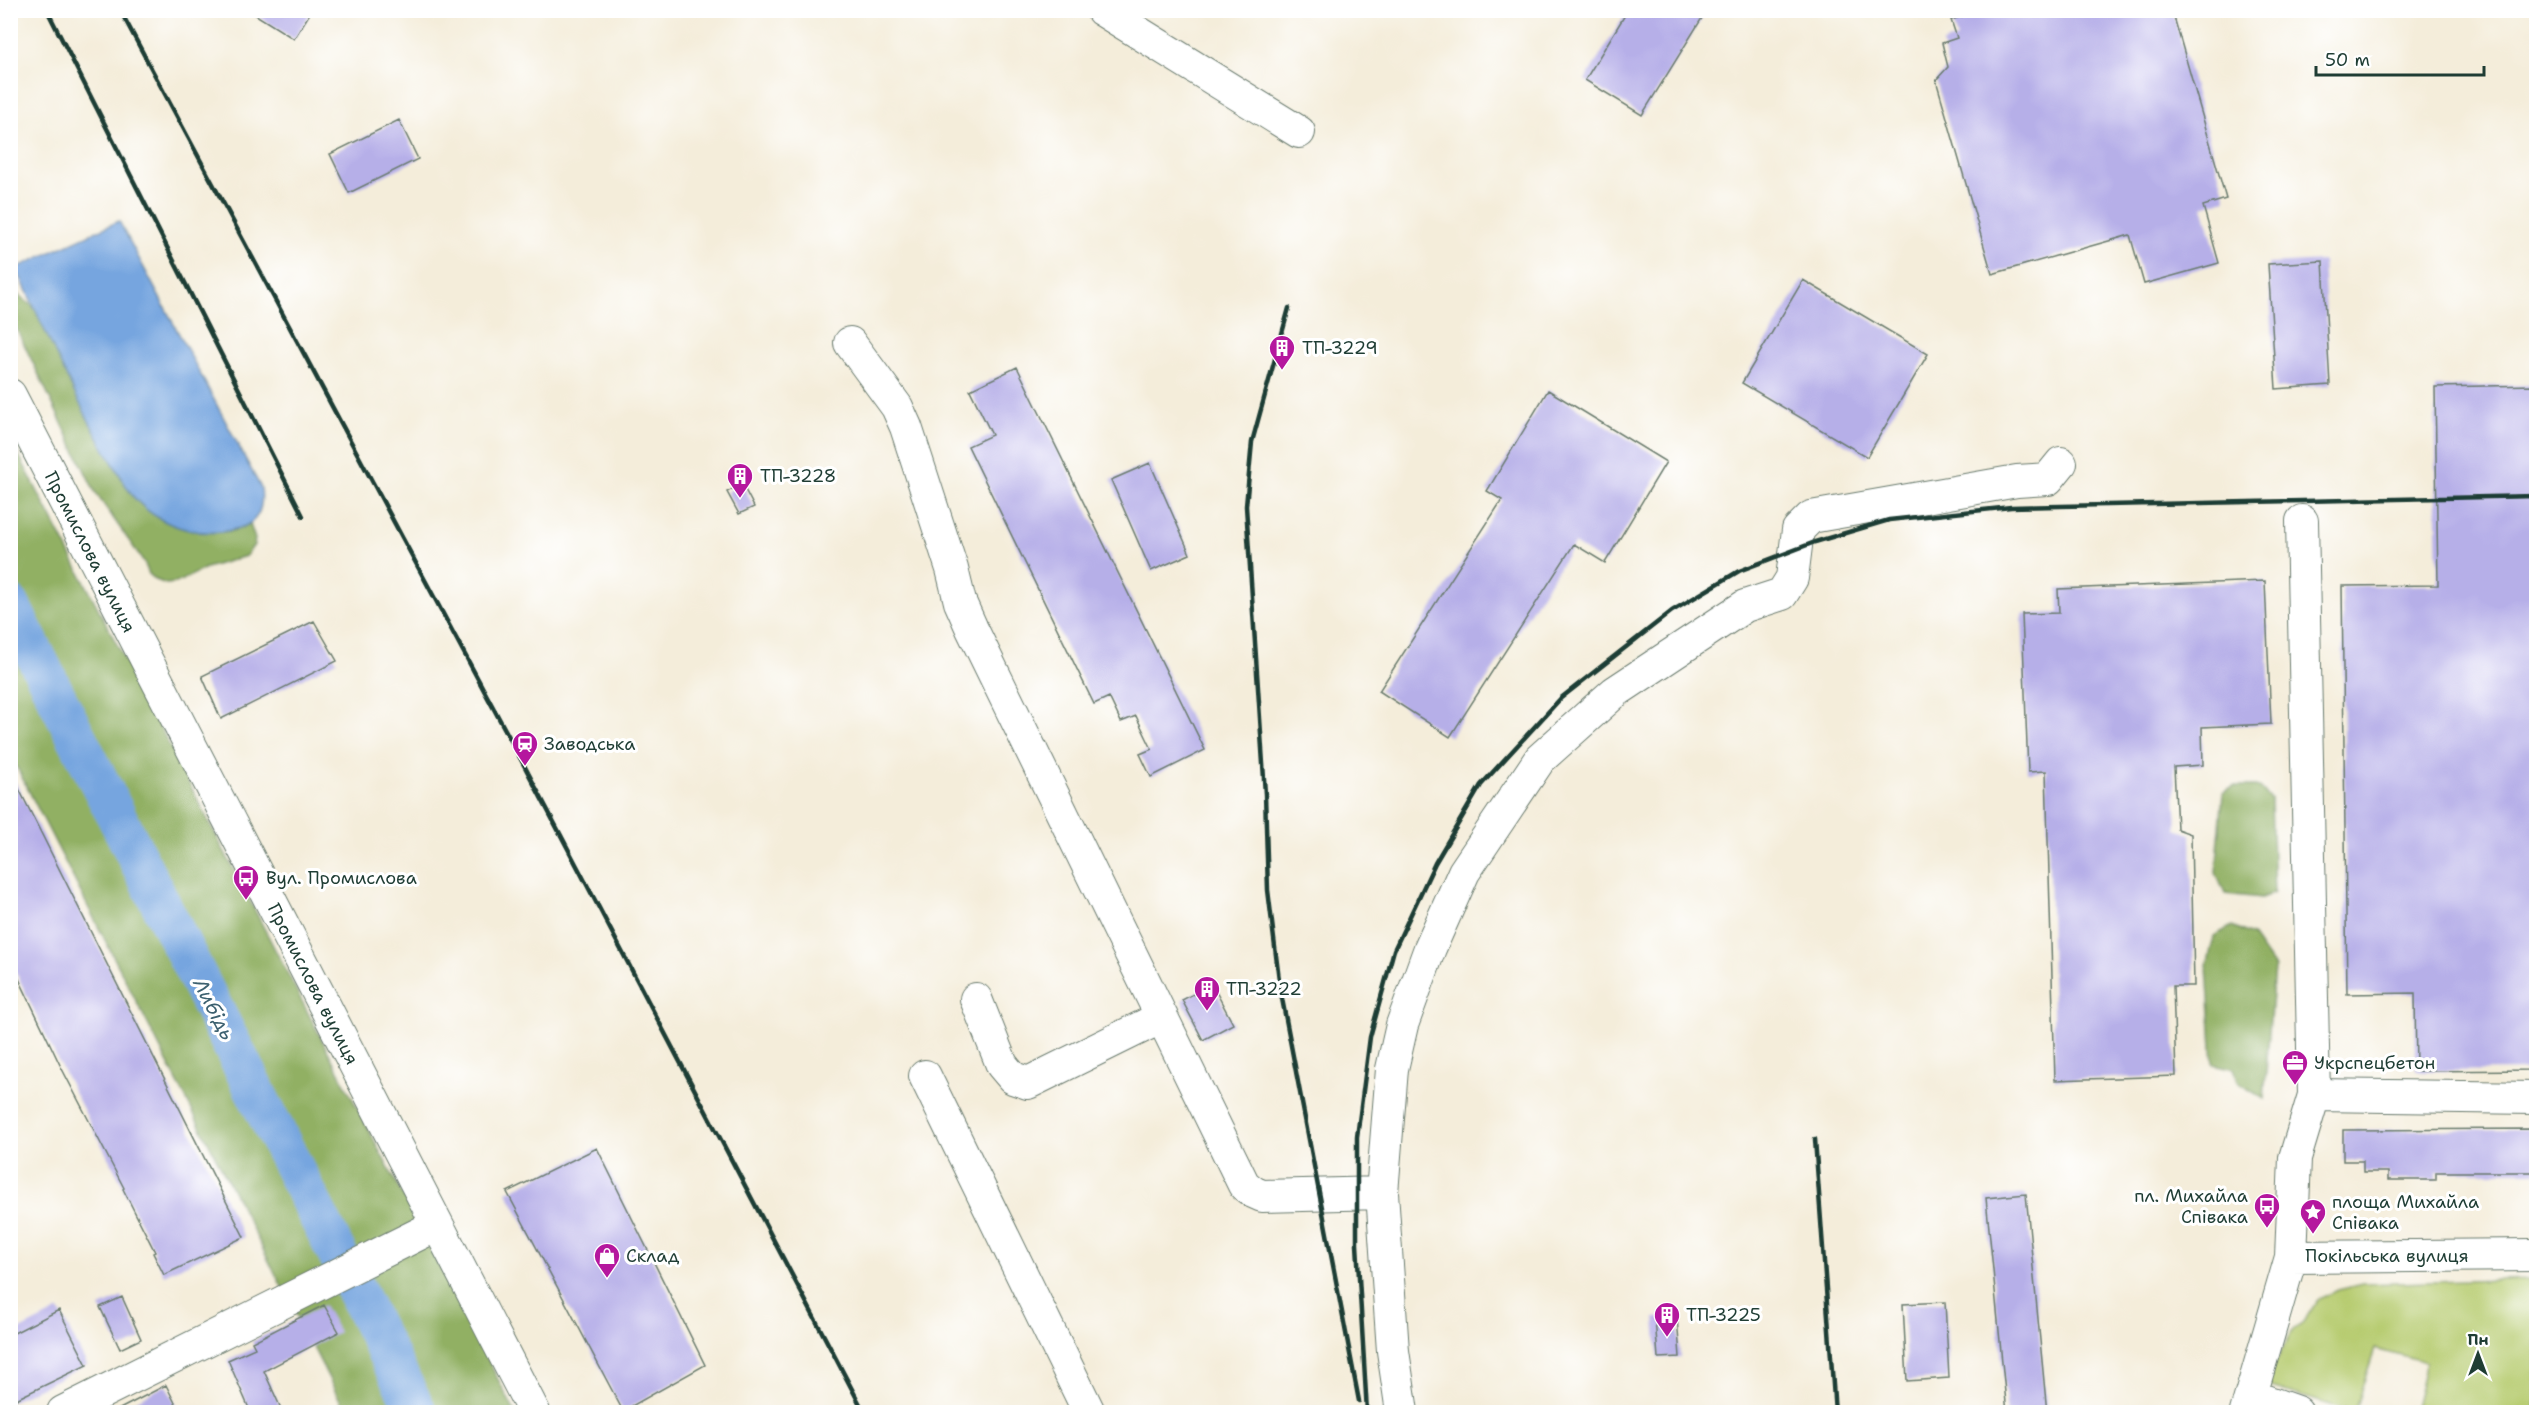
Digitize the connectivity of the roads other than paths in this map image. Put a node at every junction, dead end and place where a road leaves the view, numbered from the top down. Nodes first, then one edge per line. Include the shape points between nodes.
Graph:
1 (1102, 10) edge
2 (1299, 132) dead end
3 (850, 343) dead end
4 (10, 395) edge
5 (2061, 463) dead end
6 (2302, 521) dead end
7 (976, 999) dead end
8 (1162, 1017) junction
9 (925, 1076) dead end
10 (2314, 1095) junction
11 (2536, 1098) edge
12 (1382, 1193) junction
13 (437, 1225) junction
14 (2536, 1255) edge
15 (2291, 1257) junction
16 (2248, 1404) edge
17 (63, 1413) edge
18 (534, 1413) edge
19 (1089, 1413) edge
20 (1402, 1413) edge
21 (2297, 1413) edge

1 - 2 street
3 - 8 street via 897,407 960,602
4 - 13 street, Промислова вулиця
5 - 12 street via 2048,479 1811,517 1798,530 1792,578 1782,594 1745,606 1615,692 1540,759 1464,872 1430,948 1402,1025 1392,1069
6 - 10 street
7 - 8 street via 1002,1065 1013,1078 1028,1083
8 - 12 street via 1244,1185 1262,1196
9 - 19 street
10 - 11 street
10 - 15 street via 2295,1158
12 - 20 street via 1392,1351
13 - 17 street
13 - 18 street, Промислова вулиця
14 - 15 street, Покільська вулиця
15 - 16 street, Покільська вулиця
16 - 21 street

